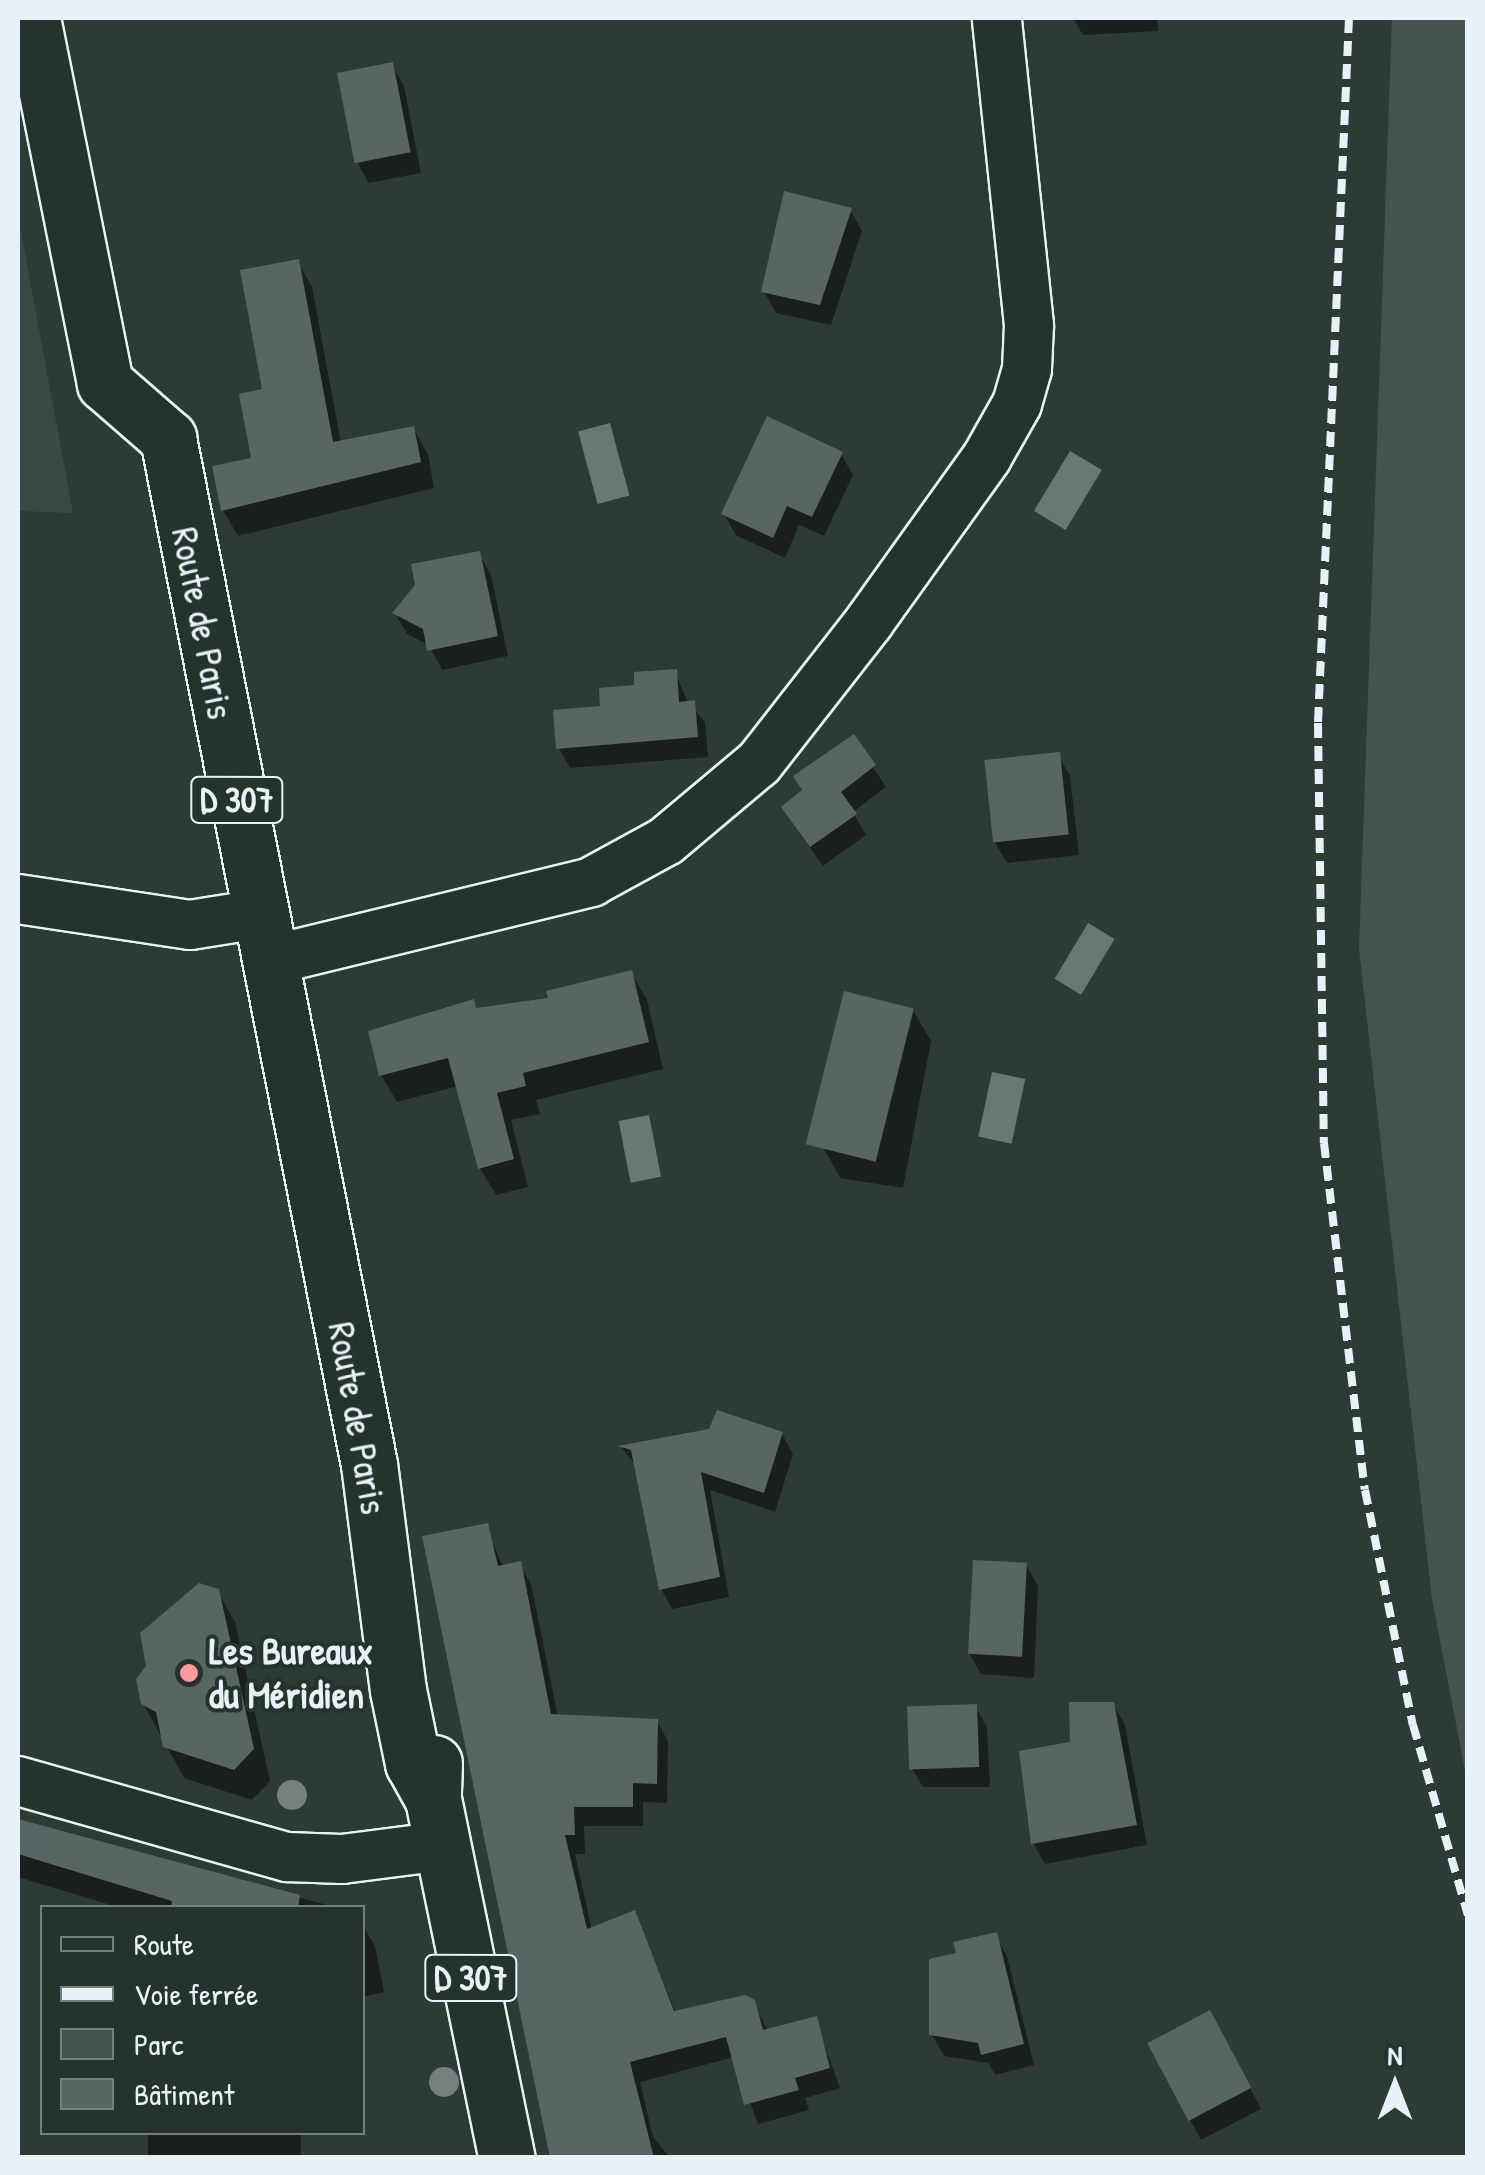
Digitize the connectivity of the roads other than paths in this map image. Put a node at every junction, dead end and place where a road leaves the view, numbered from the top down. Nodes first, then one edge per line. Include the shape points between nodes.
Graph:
1 (32, 18) edge
2 (997, 18) edge
3 (18, 899) edge
4 (263, 938) junction
5 (18, 1781) edge
6 (438, 1822) junction
7 (507, 2158) edge

1 - 4 main road, Route de Paris / D 307 via 106,382 168,438
2 - 4 street via 1030,324 1017,404 869,622 758,763 666,841 591,882
3 - 4 street
4 - 6 main road, Route de Paris / D 307 via 366,1450 388,1610 414,1647
5 - 6 street via 287,1858 342,1859
6 - 7 main road, Route de Paris / D 307

